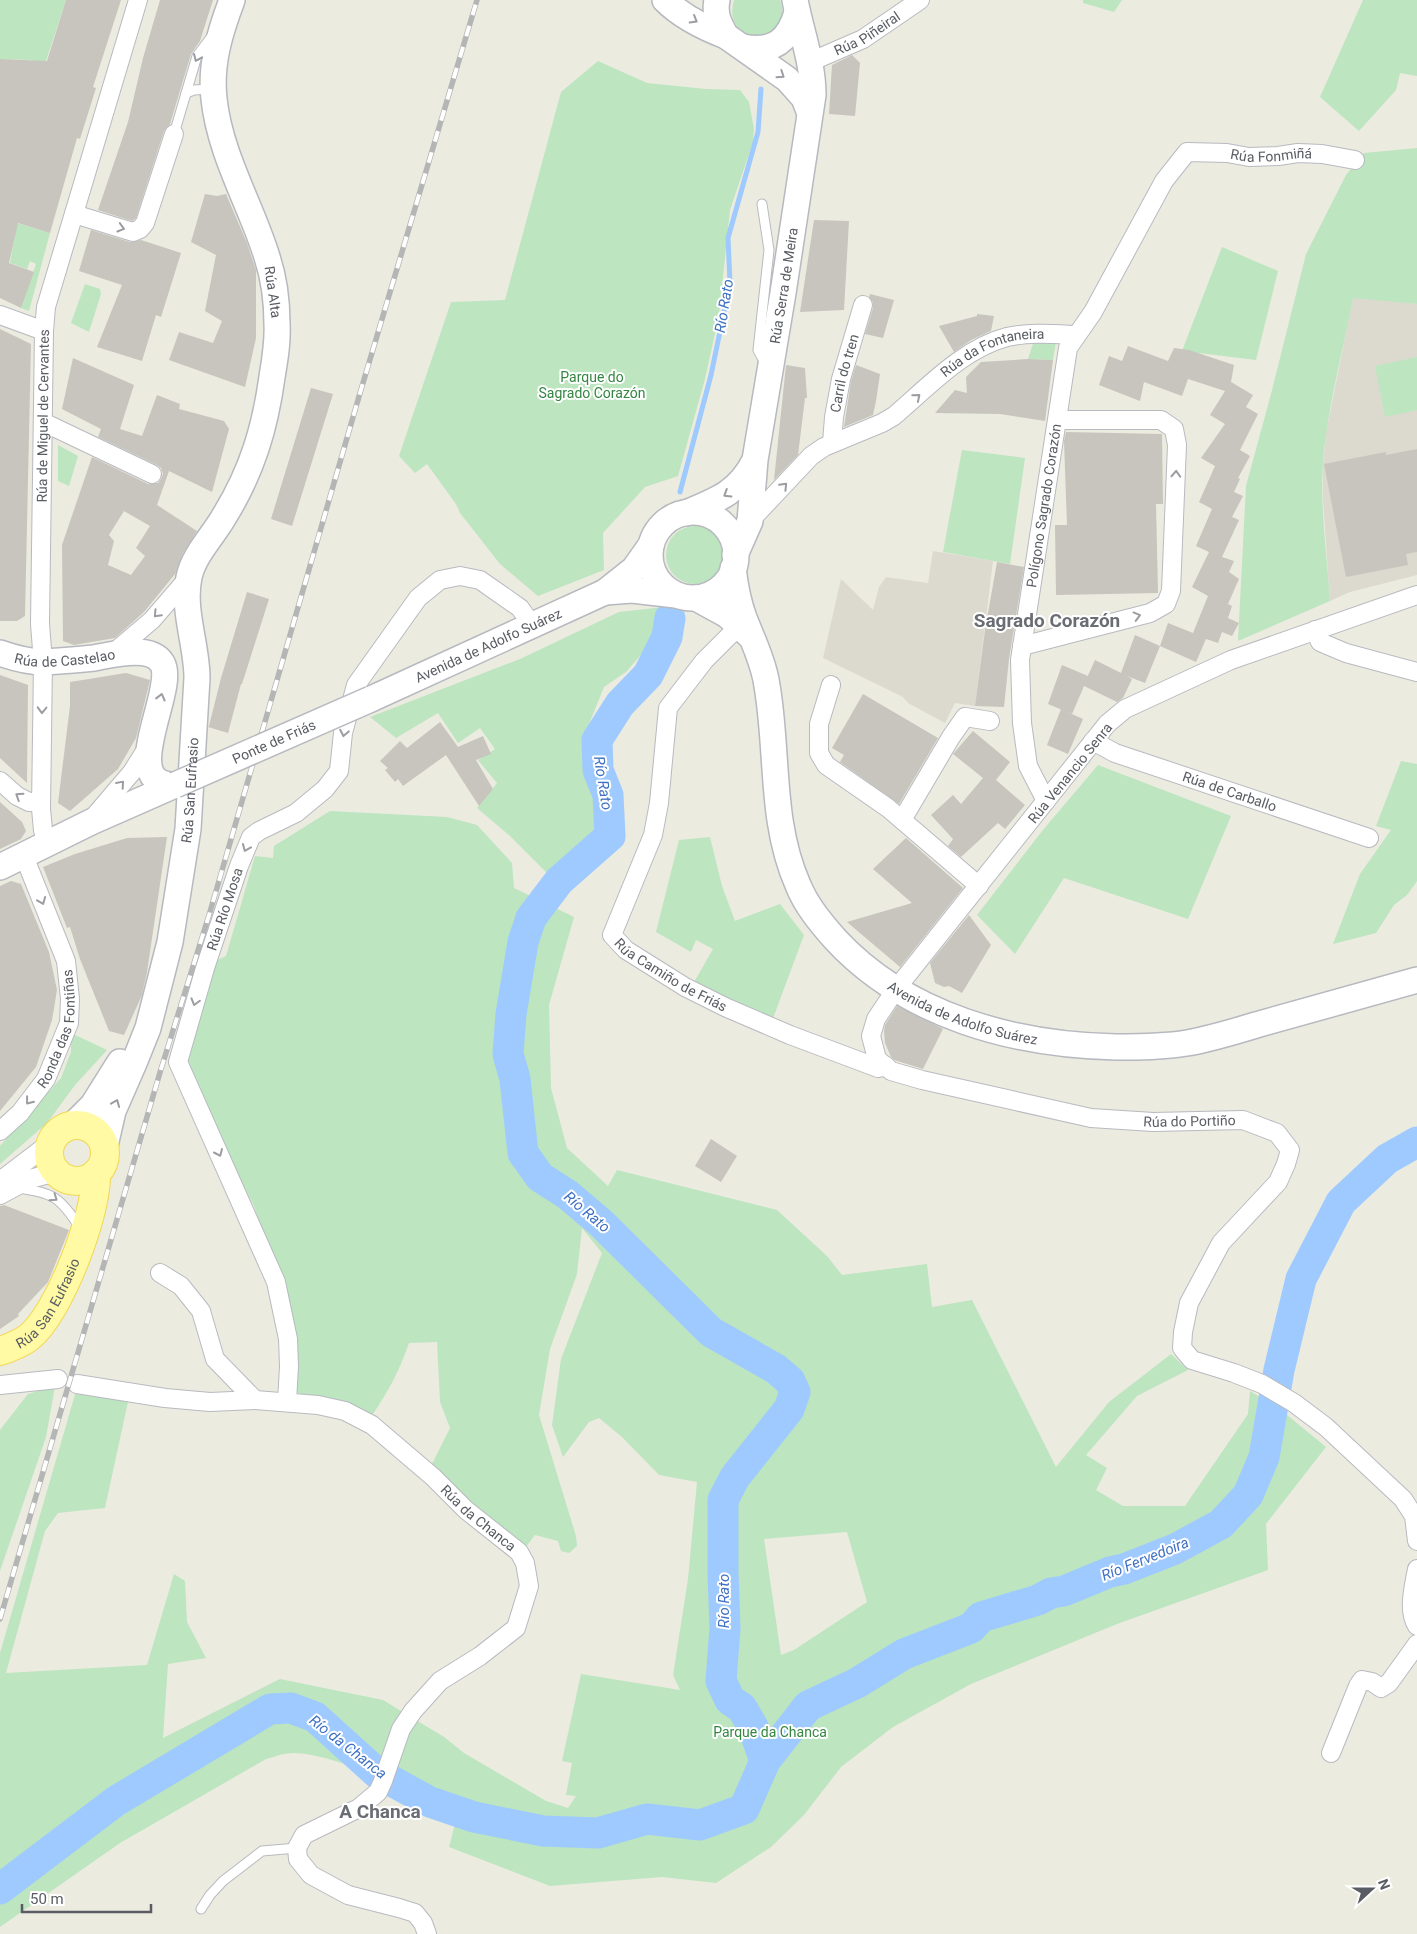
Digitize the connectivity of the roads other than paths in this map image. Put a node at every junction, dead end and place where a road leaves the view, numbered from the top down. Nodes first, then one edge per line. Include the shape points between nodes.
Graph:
1 (138, 0) edge
2 (232, 0) edge
3 (665, 0) edge
4 (717, 0) edge
5 (920, 0) edge
6 (796, 6) edge
7 (735, 42) junction
8 (810, 62) junction
9 (206, 81) junction
10 (186, 93) junction
11 (809, 111) junction
12 (174, 134) joint
13 (1355, 160) dead end
14 (762, 204) dead end
15 (74, 214) junction
16 (863, 304) dead end
17 (0, 314) edge
18 (44, 331) junction
19 (1076, 335) junction
20 (769, 372) junction
21 (1058, 420) junction
22 (43, 422) junction
23 (832, 443) junction
24 (755, 460) junction
25 (152, 474) dead end
26 (686, 513) junction
27 (750, 521) junction
28 (651, 546) junction
29 (734, 562) junction
30 (189, 577) junction
31 (605, 592) junction
32 (1417, 595) edge
33 (686, 596) junction
34 (532, 626) junction
35 (1314, 630) junction
36 (747, 633) junction
37 (1022, 646) junction
38 (0, 653) edge
39 (112, 654) junction
40 (43, 662) junction
41 (1417, 672) edge
42 (831, 685) dead end
43 (364, 692) junction
44 (990, 721) dead end
45 (1093, 741) junction
46 (150, 744) junction
47 (0, 781) edge
48 (175, 785) junction
49 (41, 798) junction
50 (1046, 801) junction
51 (902, 820) junction
52 (90, 822) junction
53 (1369, 838) dead end
54 (47, 844) junction
55 (24, 856) junction
56 (0, 867) edge
57 (979, 886) junction
58 (1417, 980) edge
59 (896, 989) junction
60 (155, 1001) junction
61 (886, 1066) junction
62 (73, 1125) junction
63 (0, 1131) edge
64 (50, 1143) junction
65 (100, 1161) junction
66 (63, 1176) junction
67 (5, 1188) edge
68 (81, 1236) junction
69 (160, 1273) dead end
70 (0, 1351) edge
71 (58, 1379) dead end
72 (77, 1384) dead end
73 (0, 1385) edge
74 (255, 1400) junction
75 (287, 1402) junction
76 (1417, 1541) edge
77 (1417, 1569) edge
78 (1417, 1626) edge
79 (1417, 1644) edge
80 (1331, 1754) dead end
81 (297, 1848) junction
82 (201, 1909) dead end
83 (427, 1934) edge

1 - 15 street, Rúa de Miguel de Cervantes
2 - 9 street, Rúa Alta
3 -> 7 street, Rúa Serra de Meira via 693,20
4 - 7 street via 716,14 720,26
5 - 8 street, Rúa Piñeiral via 863,39
6 - 7 street, Rúa Serra de Meira via 794,24 778,44 761,49
6 - 8 street, Rúa Serra de Meira
7 -> 11 street, Rúa Serra de Meira via 787,78 804,98
8 - 11 street, Rúa Serra de Meira via 813,95
9 - 10 lane
9 - 10 lane
9 - 30 street, Rúa Alta via 229,158 267,256 273,278 277,325 270,392 256,453 226,514 195,561
10 - 12 lane
11 - 20 street, Rúa Serra de Meira
15 -> 12 street via 133,232 140,229
13 - 19 street, Rúa Fonmiñá via 1322,154 1249,157 1187,152 1164,181 1093,312
14 - 20 lane via 769,250 758,350
15 - 18 street, Rúa de Miguel de Cervantes via 46,308
16 - 23 street, Carril do tren via 841,379
17 - 18 street
18 - 22 street, Rúa de Miguel de Cervantes
19 - 21 street via 1068,348
23 -> 19 street, Rúa da Fontaneira via 894,416 968,354 996,340 1036,334
20 - 24 street, Rúa Serra de Meira
21 - 37 street, Polígono Sagrado Corazón
37 -> 21 street, Polígono Sagrado Corazón via 1150,613 1166,604 1171,591 1177,445 1174,429 1161,420
22 - 25 street
22 - 40 street, Rúa de Miguel de Cervantes via 40,624
27 -> 23 street, Rúa da Fontaneira via 811,456
24 -> 26 street, Rúa Serra de Meira via 737,487
24 - 27 street, Rúa Serra de Meira
26 - 28 street via 664,524
26 - 29 street via 701,513 729,532 734,543
27 - 29 street, Rúa Serra de Meira
28 - 31 street, Avenida de Adolfo Suárez via 634,569
28 - 33 street via 652,569 658,580 666,589
29 - 33 street via 728,580 719,589 708,595
29 - 36 street, Avenida de Adolfo Suárez
30 -> 39 street, Rúa de Castelao via 152,620
30 - 60 street, Rúa San Eufrasio via 188,604 197,678 188,829 170,942
31 - 33 street, Avenida de Adolfo Suárez via 632,590
31 - 34 street, Avenida de Adolfo Suárez
32 - 35 street, Rúa Venancio Senra
33 - 36 street, Avenida de Adolfo Suárez via 716,607
34 - 43 street, Avenida de Adolfo Suárez
34 - 43 street, Rúa Río Mosa via 520,608 480,580 460,576 440,580 418,598 388,638
35 - 41 street via 1320,642 1346,653
35 - 45 street, Rúa Venancio Senra via 1231,660 1125,710
36 - 59 street, Avenida de Adolfo Suárez via 759,654 766,679 777,800 792,872 807,904 826,929 865,968
36 - 61 street, Rúa Camiño de Friás via 730,635 704,660 668,708 653,835 612,935 626,950 685,987 725,1007 878,1068
37 - 50 street, Polígono Sagrado Corazón via 1022,723 1028,766
38 - 40 street, Rúa de Castelao
39 - 40 street, Rúa de Castelao
46 -> 39 street via 163,689 162,663 144,653
40 -> 49 street, Rúa de Miguel de Cervantes
42 - 51 street via 819,724 819,753 826,765
43 - 48 street, Ponte de Friás, bridge
43 -> 75 street, Rúa Río Mosa via 343,733 339,772 325,789 296,813 251,837 208,959 178,1062 276,1282 288,1339
44 - 51 street via 965,717
45 - 50 street, Rúa Venancio Senra
45 - 53 street, Rúa de Carballo via 1115,754
46 - 48 street via 149,764 153,776 162,783
52 -> 46 street via 132,772
49 -> 47 street via 35,802 23,800
48 - 52 street, Ponte de Friás
49 - 54 street, Rúa de Miguel de Cervantes
50 - 57 street, Rúa Venancio Senra
51 - 57 street
52 - 54 street, Ponte de Friás
54 - 55 street, Ponte de Friás
55 - 56 street, Ponte de Friás
55 -> 63 street, Ronda das Fontiñas via 66,961 69,1023 46,1079
57 - 59 street, Rúa Venancio Senra
58 - 59 street, Avenida de Adolfo Suárez via 1222,1035 1148,1047 1059,1044 1018,1036 950,1016
59 - 61 street via 876,1019 871,1036 877,1059
60 - 62 street, Rúa San Eufrasio via 104,1088
65 -> 60 street, Rúa San Eufrasio via 113,1111 148,1028
61 - 76 street, Rúa do Portiño via 922,1080 1091,1118 1153,1122 1243,1120 1277,1133 1290,1150 1286,1164 1278,1182 1221,1243 1189,1303 1182,1348 1192,1360 1262,1384 1326,1427 1403,1499 1414,1516
62 - 64 main road via 59,1131
62 - 65 main road via 94,1130 99,1136
64 - 66 main road via 49,1158
64 - 67 street
65 - 66 main road via 84,1180
65 - 68 main road, Rúa San Eufrasio via 92,1211
66 - 67 street via 30,1179
66 - 68 main road, Rúa San Eufrasio via 78,1199
67 -> 68 lane via 39,1190 53,1196 66,1207
68 - 70 main road, Rúa San Eufrasio via 54,1307 28,1338
69 - 74 street via 181,1286 201,1311 215,1359
71 - 73 street
72 - 74 street, Rúa da Chanca via 201,1402
74 - 75 street, Rúa da Chanca
75 - 81 street, Rúa da Chanca via 345,1411 372,1425 518,1552 525,1563 529,1586 516,1628 440,1681 413,1711 401,1729 378,1792 359,1808 304,1835
77 - 78 street via 1412,1601
79 - 80 street via 1389,1683 1381,1688 1362,1680
81 - 82 lane via 262,1851 223,1881
81 - 83 street via 298,1860 311,1875 348,1895 416,1914

